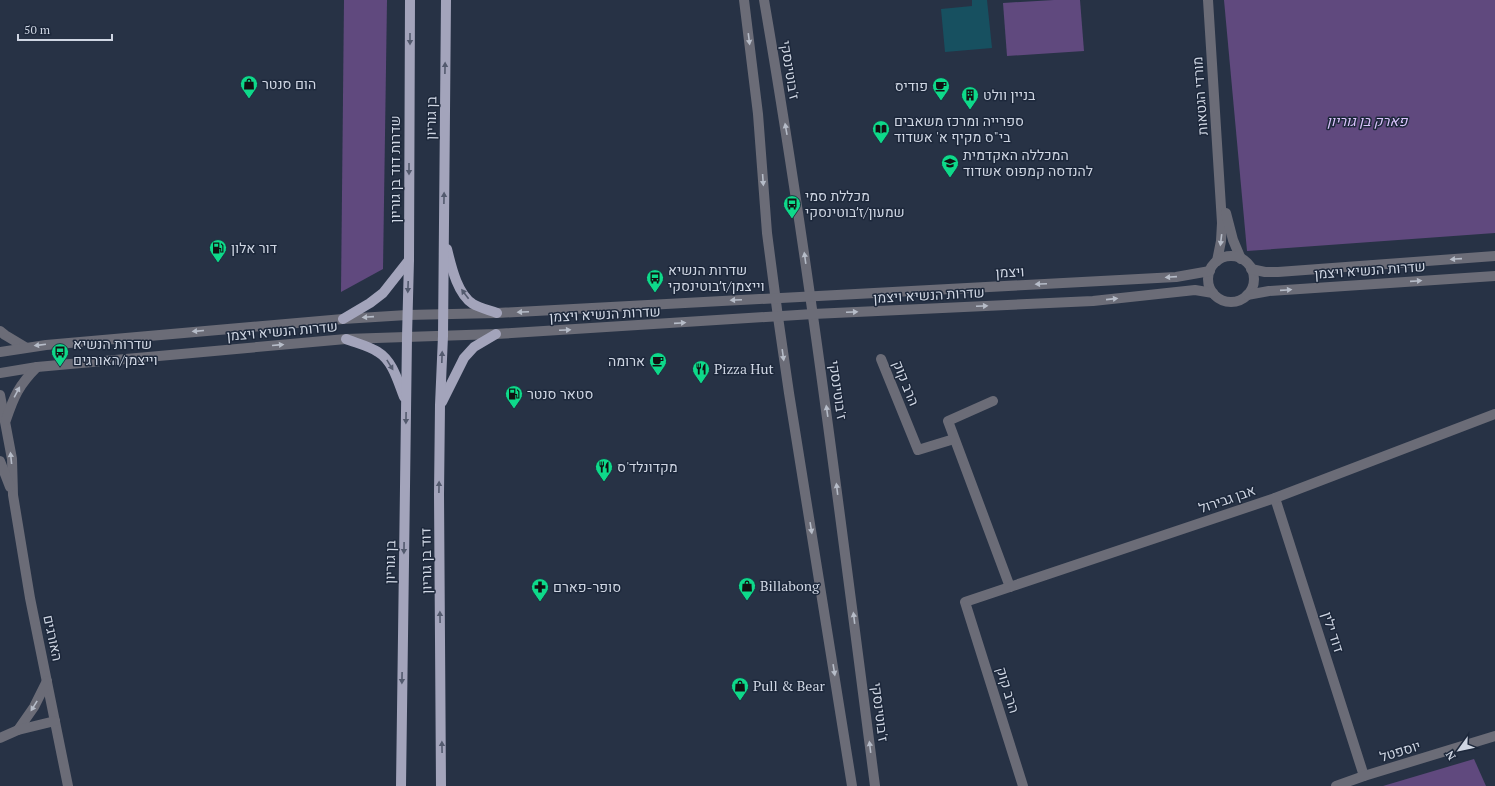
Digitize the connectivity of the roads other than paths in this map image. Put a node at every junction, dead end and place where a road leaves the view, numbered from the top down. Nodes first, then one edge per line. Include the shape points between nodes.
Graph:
1 (410, 0) edge
2 (446, 0) edge
3 (744, 0) edge
4 (764, 0) edge
5 (1208, 0) edge
6 (1220, 191) junction
7 (444, 237) junction
8 (1495, 256) edge
9 (1241, 259) junction
10 (409, 260) junction
11 (1217, 261) junction
12 (1252, 269) junction
13 (1210, 271) junction
14 (1495, 276) edge
15 (1213, 293) junction
16 (1247, 295) junction
17 (810, 296) junction
18 (775, 298) junction
19 (497, 313) junction
20 (442, 314) junction
21 (813, 314) junction
22 (407, 315) junction
23 (778, 316) junction
24 (343, 319) junction
25 (0, 331) edge
26 (496, 334) junction
27 (443, 336) junction
28 (407, 337) junction
29 (346, 339) junction
30 (25, 347) junction
31 (0, 352) edge
32 (881, 359) dead end
33 (37, 367) junction
34 (0, 373) edge
35 (0, 395) edge
36 (406, 401) junction
37 (993, 401) dead end
38 (440, 405) junction
39 (1495, 414) edge
40 (6, 422) junction
41 (954, 439) junction
42 (0, 460) edge
43 (13, 495) junction
44 (1274, 498) junction
45 (1010, 587) junction
46 (966, 602) joint
47 (47, 681) junction
48 (55, 721) junction
49 (18, 730) junction
50 (1495, 736) edge
51 (0, 738) edge
52 (1364, 776) junction
53 (68, 786) edge
54 (401, 786) edge
55 (441, 786) edge
56 (852, 786) edge
57 (875, 786) edge
58 (1024, 786) edge
59 (1336, 786) edge

1 -> 10 main road, שדרות דוד בן גוריון
7 -> 2 main road, בן גוריון
3 -> 18 street via 758,114
17 -> 4 street, ז'בוטינסקי
5 - 6 street, מורדי הגטאות
6 - 9 street, מורדי הגטאות via 1233,240
6 -> 11 street, מורדי הגטאות via 1221,241
19 -> 7 main road via 473,304 463,292 454,278
7 - 20 main road
8 -> 12 street, שדרות הנשיא ויצמן via 1278,272
9 - 11 street via 1228,256
9 - 12 street
10 -> 22 main road, שדרות דוד בן גוריון
10 - 24 main road via 383,293 370,304
11 - 13 street
12 - 16 street via 1253,286
13 - 15 street via 1208,282
13 -> 17 street, ויצמן via 1176,277
16 -> 14 street, שדרות הנשיא ויצמן via 1269,291
15 - 16 street via 1218,298 1230,302
21 -> 15 street, שדרות הנשיא ויצמן via 1093,301 1189,290
17 - 18 street, שדרות הנשיא ויצמן
17 - 21 street, ז'בוטינסקי
18 -> 19 street, שדרות הנשיא ויצמן
18 - 23 street
19 - 20 street, שדרות הנשיא ויצמן
20 - 22 street, שדרות הנשיא ויצמן
20 - 27 main road
21 - 23 street, שדרות הנשיא ויצמן
57 -> 21 street, ז'בוטינסקי
22 -> 24 street, שדרות הנשיא ויצמן
22 - 28 main road, שדרות דוד בן גוריון
26 -> 23 street, שדרות הנשיא ויצמן
23 -> 56 street
24 -> 30 street, שדרות הנשיא ויצמן
25 - 30 street
26 - 27 street, שדרות הנשיא ויצמן
26 - 38 main road via 474,347 464,358
27 - 28 street, שדרות הנשיא ויצמן
38 -> 27 main road, דוד בן גוריון
28 - 29 street, שדרות הנשיא ויצמן
28 - 36 main road, בן גוריון
33 -> 29 street, שדרות הנשיא ויצמן
29 -> 36 main road via 378,352 387,360 393,368
30 - 31 street, שדרות הנשיא ויצמן
32 - 41 street, הרב קוק via 918,450
33 - 34 street, שדרות הנשיא ויצמן
40 -> 33 street via 18,389
35 - 40 street, האורגים
36 -> 54 main road, בן גוריון
37 - 41 street via 948,421
55 -> 38 main road, דוד בן גוריון
39 - 44 street, אבן גבירול
43 -> 40 street, האורגים via 12,459
41 - 45 street
42 - 43 street, האורגים
43 - 47 street, האורגים
44 - 45 street, אבן גבירול
44 - 52 street, דוד ילין
45 - 46 street, אבן גבירול
46 - 58 street, הרב קוק
47 - 48 street, האורגים
47 -> 49 street via 34,707
48 - 49 street
48 - 53 street, האורגים
49 - 51 street
50 - 52 street, יוספטל
52 - 59 street, יוספטל

